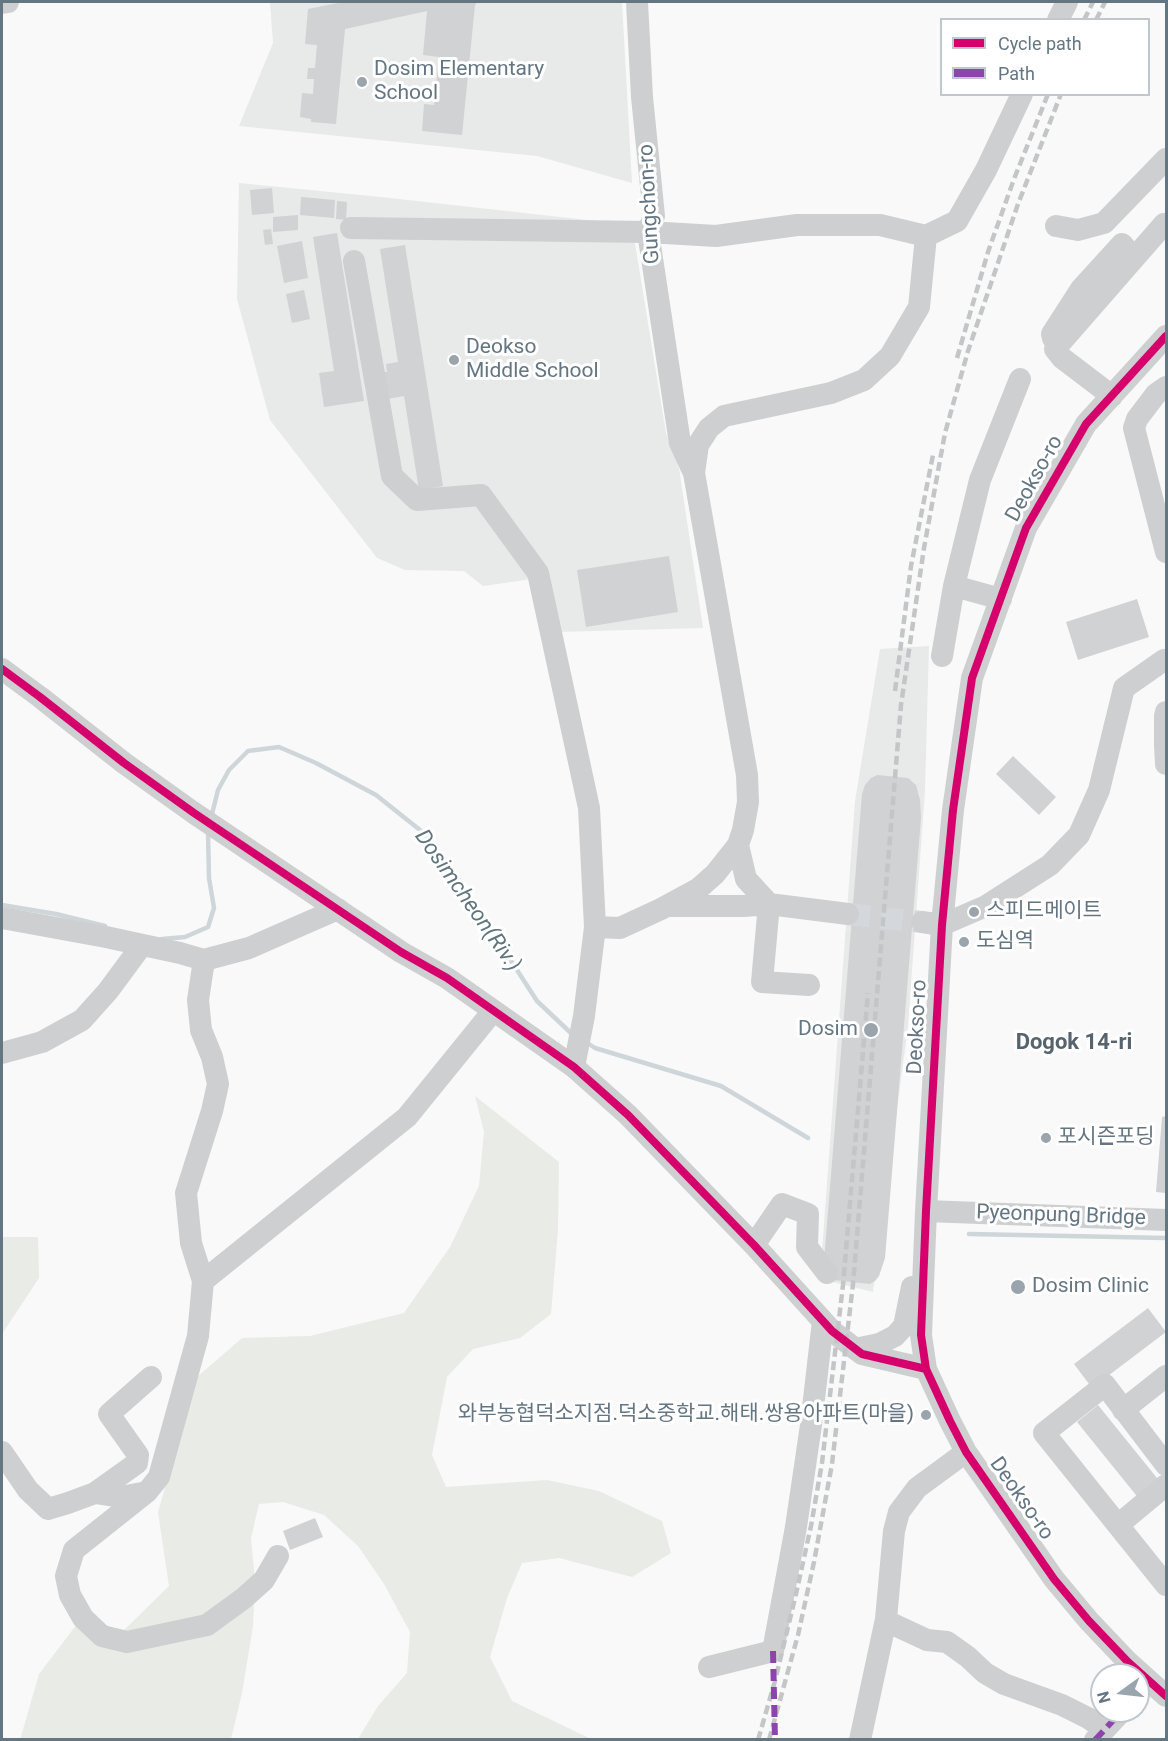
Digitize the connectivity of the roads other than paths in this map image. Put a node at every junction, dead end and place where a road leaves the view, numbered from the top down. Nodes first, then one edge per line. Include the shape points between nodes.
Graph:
1 (8, 2) edge
2 (637, 2) edge
3 (1067, 2) edge
4 (2, 3) edge
5 (1059, 18) edge
6 (1021, 96) edge
7 (1167, 159) edge
8 (1164, 224) dead end
9 (1056, 226) dead end
10 (351, 228) dead end
11 (648, 232) junction
12 (926, 236) junction
13 (354, 261) dead end
14 (1166, 338) edge
15 (1020, 379) dead end
16 (1167, 387) edge
17 (1112, 396) junction
18 (694, 473) junction
19 (1167, 552) edge
20 (954, 586) junction
21 (1000, 599) junction
22 (942, 656) dead end
23 (1164, 660) dead end
24 (2, 669) edge
25 (1167, 712) edge
26 (1167, 764) edge
27 (738, 844) junction
28 (715, 874) junction
29 (769, 904) junction
30 (666, 907) junction
31 (338, 909) junction
32 (848, 914) tunnel mouth
33 (2, 918) edge
34 (932, 923) junction
35 (595, 927) junction
36 (142, 945) junction
37 (204, 960) junction
38 (808, 985) dead end
39 (494, 1011) junction
40 (2, 1053) edge
41 (574, 1067) junction
42 (926, 1211) junction
43 (1167, 1220) edge
44 (754, 1245) junction
45 (924, 1264) junction
46 (827, 1273) dead end
47 (202, 1281) junction
48 (823, 1321) junction
49 (855, 1349) junction
50 (926, 1369) junction
51 (1167, 1376) edge
52 (151, 1377) dead end
53 (1123, 1410) junction
54 (2, 1452) edge
55 (966, 1452) junction
56 (1167, 1465) edge
57 (1167, 1485) edge
58 (147, 1492) junction
59 (95, 1493) junction
60 (1118, 1525) junction
61 (278, 1556) dead end
62 (1167, 1585) edge
63 (886, 1621) junction
64 (709, 1667) dead end
65 (1152, 1691) edge
66 (1110, 1723) edge
67 (1099, 1734) edge
68 (860, 1740) edge

1 - 4 street
2 - 11 street, Gungchon-ro via 654,216
3 - 5 street
6 - 12 street via 957,221
7 - 9 street via 1104,223 1078,230
8 - 17 street via 1055,349
10 - 11 street
11 - 12 street via 716,236 796,225 880,225
11 - 18 street, Gungchon-ro via 680,442
12 - 18 street via 919,307 890,356 864,380 831,393 724,416 698,445
13 - 35 street via 392,476 417,500 481,495 538,573 589,808
14 - 17 street, Deokso-ro
15 - 20 street via 980,480
16 - 19 street via 1156,394 1134,428
17 - 21 street, Deokso-ro via 1086,424 1026,528
18 - 27 street via 747,775 748,802
20 - 21 street
20 - 22 street
21 - 34 street, Deokso-ro via 972,678
23 - 34 street via 1124,688 1099,790 1079,835 1050,865 986,906
24 - 31 street via 124,763
25 - 26 street
27 - 28 street
27 - 29 street via 746,879
28 - 29 street via 738,894
28 - 30 street
29 - 30 street
29 - 32 street
29 - 38 street via 762,982
30 - 35 street via 620,928
31 - 37 street via 249,948
31 - 39 street
33 - 36 street
34 - 42 street, Deokso-ro
35 - 41 street
36 - 37 street
36 - 40 street via 82,1020 42,1042
37 - 47 street via 198,1000 201,1030 218,1084 186,1193 190,1243
39 - 41 street
39 - 47 street via 407,1116
41 - 44 street via 628,1115
42 - 43 street, Pyeonpung Bridge
42 - 45 street, Deokso-ro
44 - 46 street via 782,1204 808,1214 807,1247
44 - 48 street
45 - 49 street via 913,1283 904,1326 879,1344
45 - 50 street, Deokso-ro via 921,1335
47 - 58 street via 198,1336 159,1478
48 - 49 street
48 - 64 street via 796,1527 773,1651
49 - 50 street
50 - 55 street, Deokso-ro
51 - 53 street
52 - 59 street via 109,1414 138,1455 137,1462
53 - 56 street
53 - 60 street via 1105,1385 1044,1434
54 - 59 street via 28,1490 48,1509
55 - 63 street via 917,1488 899,1512
55 - 65 street, Deokso-ro via 1054,1579
57 - 60 street
58 - 59 street via 121,1497
58 - 61 street via 74,1550 66,1576 70,1595 83,1618 102,1636 127,1642 207,1625 264,1580
60 - 62 street
63 - 67 street via 927,1640 947,1642 1004,1684 1088,1718
63 - 68 street
66 - 67 street

